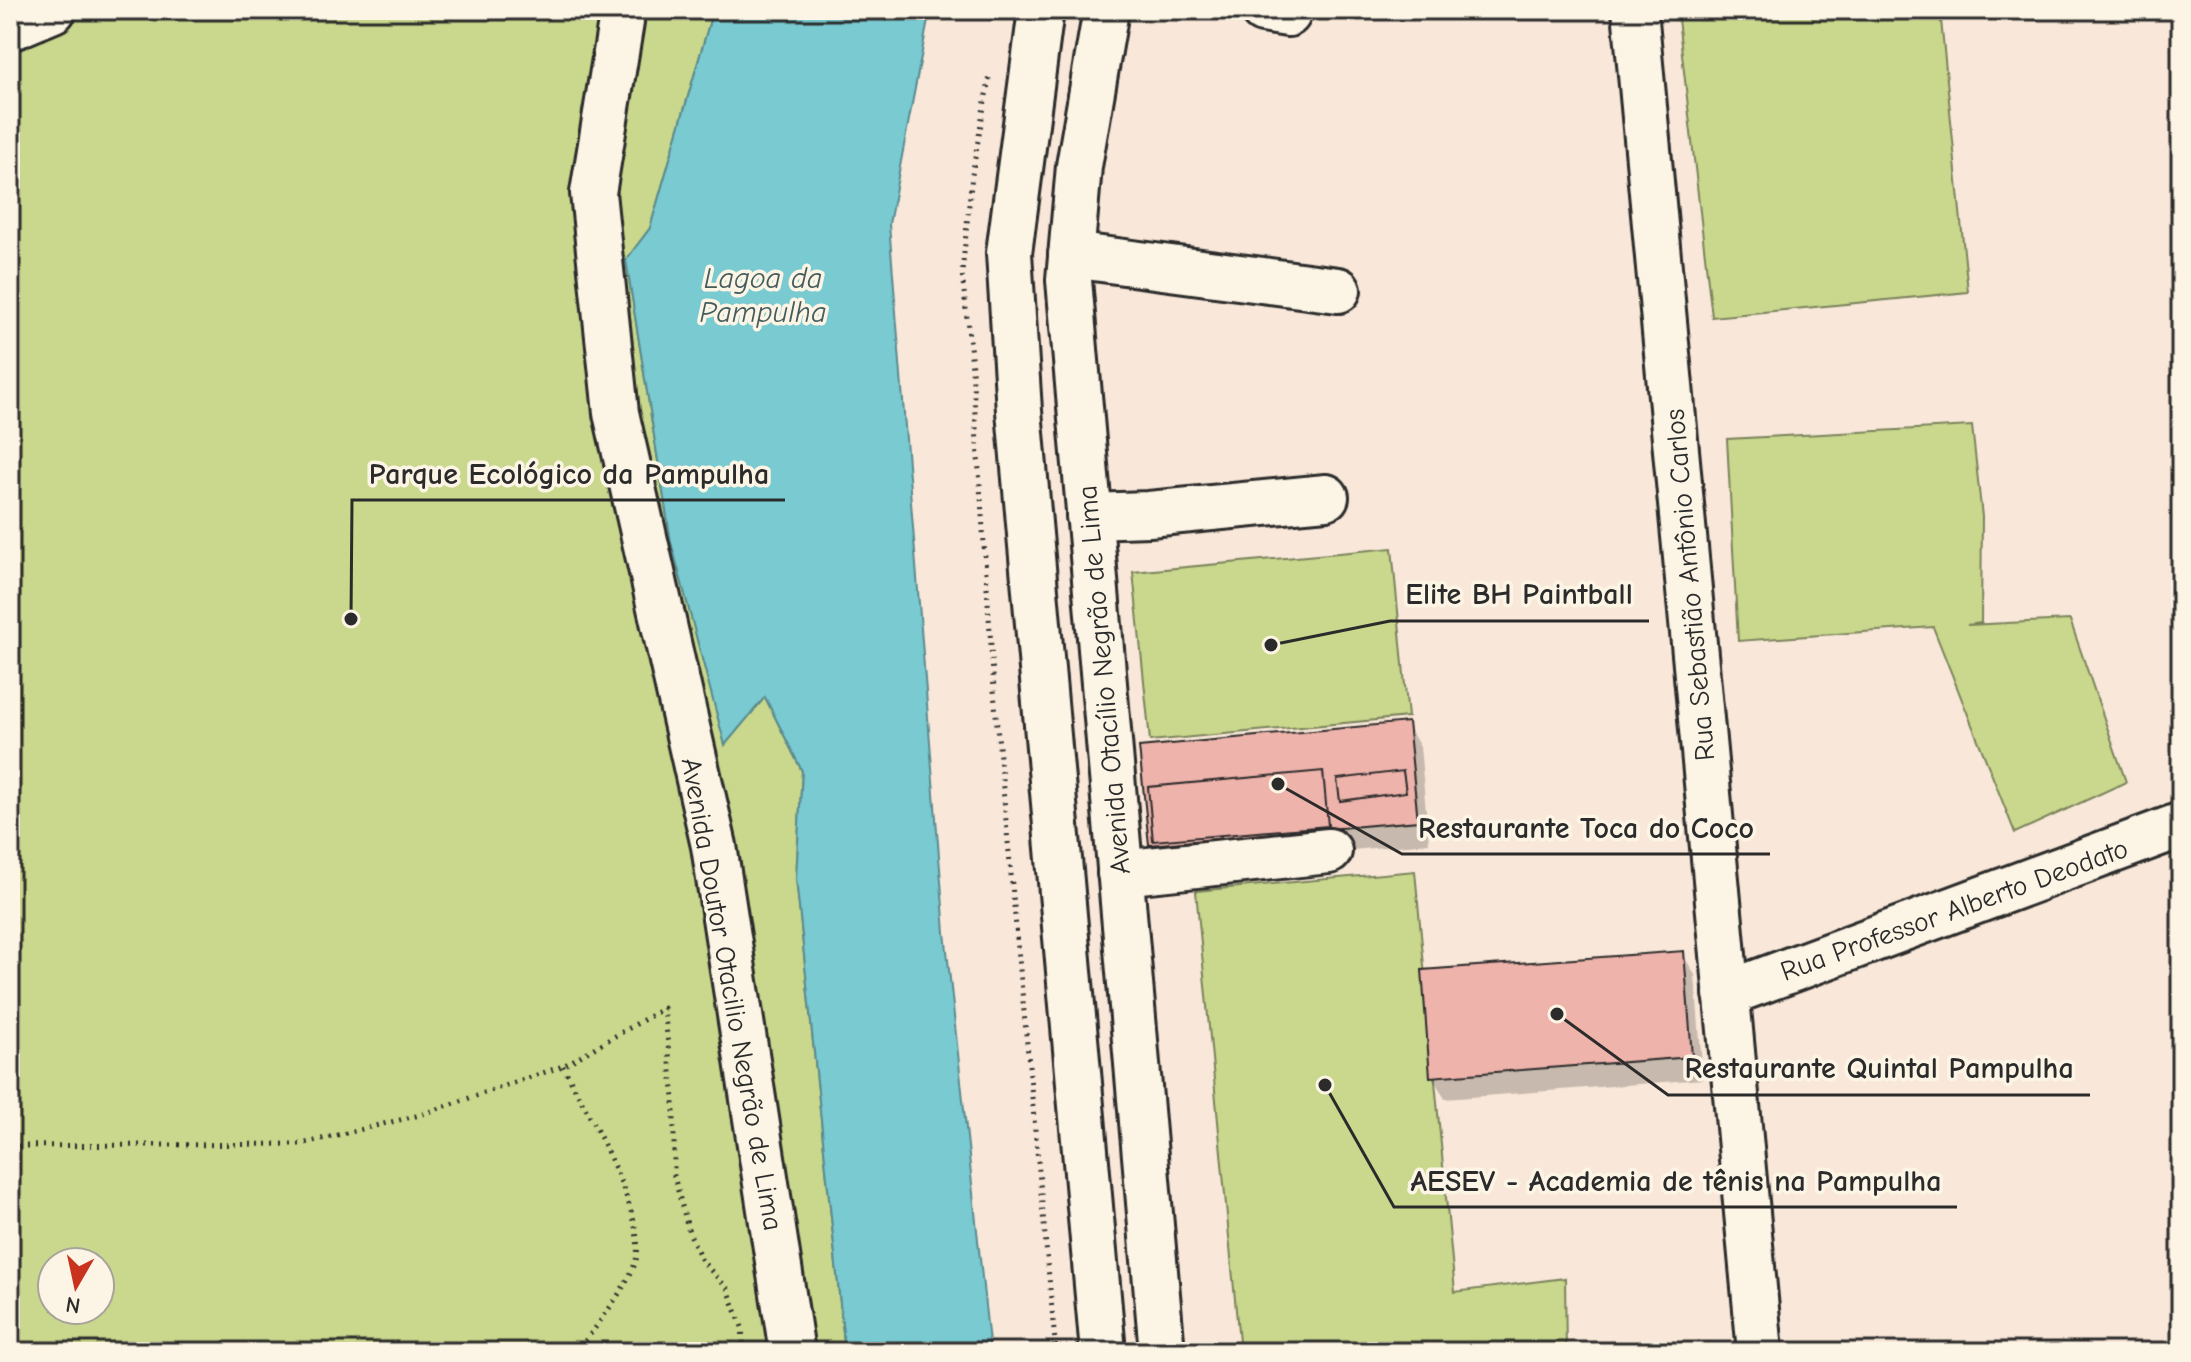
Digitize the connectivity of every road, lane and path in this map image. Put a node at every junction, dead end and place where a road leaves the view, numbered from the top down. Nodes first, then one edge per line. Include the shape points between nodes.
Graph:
1 (53, 10) edge
2 (1041, 10) edge
3 (1106, 10) edge
4 (1635, 10) edge
5 (624, 14) edge
6 (10, 28) edge
7 (1071, 255) junction
8 (1338, 290) dead end
9 (1326, 497) dead end
10 (1089, 516) junction
11 (2181, 825) edge
12 (1329, 851) dead end
13 (1120, 873) junction
14 (1726, 994) junction
15 (563, 1066) junction
16 (10, 1146) edge
17 (575, 1352) edge
18 (744, 1352) edge
19 (792, 1352) edge
20 (1103, 1352) edge
21 (1162, 1352) edge
22 (1760, 1352) edge

1 - 6 street
2 - 20 street via 1009,253
3 - 7 street, Avenida Otacílio Negrão de Lima via 1079,166
4 - 14 street, Rua Sebastião Antônio Carlos
5 - 19 street, Avenida Doutor Otacilio Negrão de Lima via 593,193 616,413 714,846
7 - 8 street
7 - 10 street, Avenida Otacílio Negrão de Lima
9 - 10 street
10 - 13 street, Avenida Otacílio Negrão de Lima
11 - 14 street, Rua Professor Alberto Deodato
12 - 13 street
13 - 21 street, Avenida Otacílio Negrão de Lima
14 - 22 street, Rua Sebastião Antônio Carlos
15 - 16 path via 420,1115 301,1144
15 - 17 path via 618,1170 636,1259 591,1336
15 - 18 path via 664,1008 674,1099 674,1176 702,1261 728,1289 742,1327

